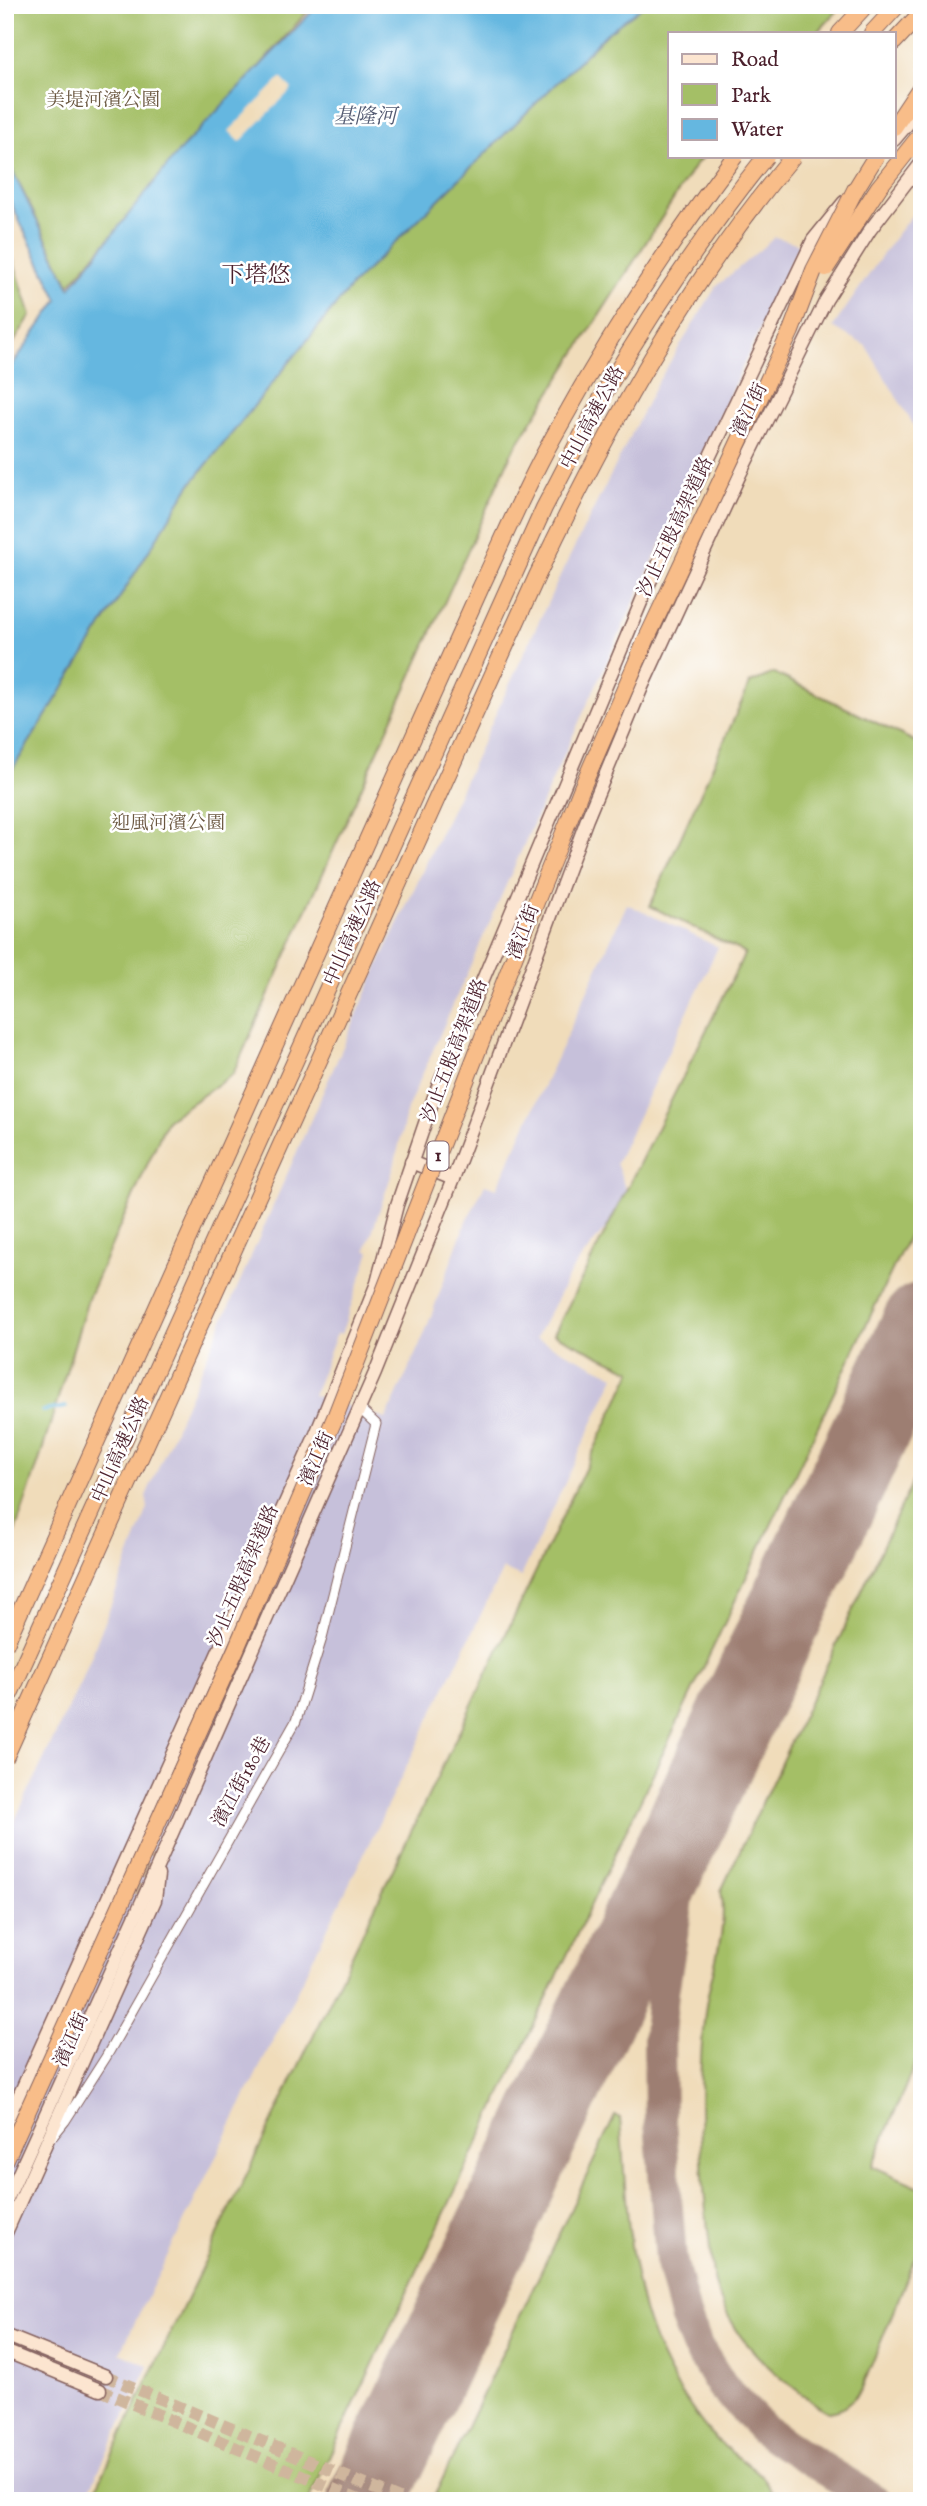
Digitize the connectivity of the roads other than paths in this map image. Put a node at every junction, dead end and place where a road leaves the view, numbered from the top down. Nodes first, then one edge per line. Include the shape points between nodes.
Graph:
1 (866, 5) edge
2 (898, 5) edge
3 (922, 12) edge
4 (841, 32) edge
5 (873, 32) edge
6 (895, 41) edge
7 (922, 85) edge
8 (922, 107) edge
9 (911, 130) edge
10 (895, 140) edge
11 (733, 158) edge
12 (764, 158) edge
13 (791, 158) edge
14 (877, 158) edge
15 (878, 158) edge
16 (922, 162) edge
17 (790, 331) junction
18 (411, 1162) junction
19 (453, 1179) junction
20 (360, 1409) junction
21 (5, 1645) edge
22 (5, 1704) edge
23 (5, 1758) edge
24 (164, 1770) junction
25 (161, 1856) junction
26 (5, 2109) edge
27 (5, 2127) edge
28 (48, 2143) junction
29 (5, 2161) edge
30 (5, 2204) edge
31 (5, 2235) edge
32 (5, 2335) edge
33 (5, 2351) edge
34 (106, 2376) tunnel mouth
35 (100, 2390) tunnel mouth

1 - 4 highway
2 - 5 highway
3 - 6 highway
7 - 9 highway
8 - 9 main road
9 - 10 main road
9 - 17 highway, bridge
11 - 21 highway, bridge via 680,228 615,327 552,439 474,602
12 - 22 highway, 中山高速公路, bridge via 665,294 608,387 544,508
13 - 23 highway, 中山高速公路, bridge via 706,271 641,372 586,473
14 - 18 main road, 濱江街 via 813,240 660,560 445,1068
15 - 17 highway, 汐止五股高架道路 / 1, bridge via 855,190 814,270
16 - 19 main road, 濱江街 via 877,220 826,300 740,474 587,820
17 - 29 highway, 汐止五股高架道路 / 1, bridge via 581,790 337,1415
18 - 19 main road
18 - 24 main road, 濱江街 via 377,1283 316,1434
19 - 20 main road, 濱江街
20 - 25 main road, 濱江街
20 - 28 street, 濱江街180巷 via 376,1424 322,1638 296,1721 106,2057
24 - 26 main road, 濱江街 via 142,1808
24 - 27 main road, 濱江街
25 - 28 main road, 濱江街 via 155,1900
25 - 30 main road, 濱江街
28 - 31 main road, 濱江街
32 - 34 main road
33 - 35 main road

